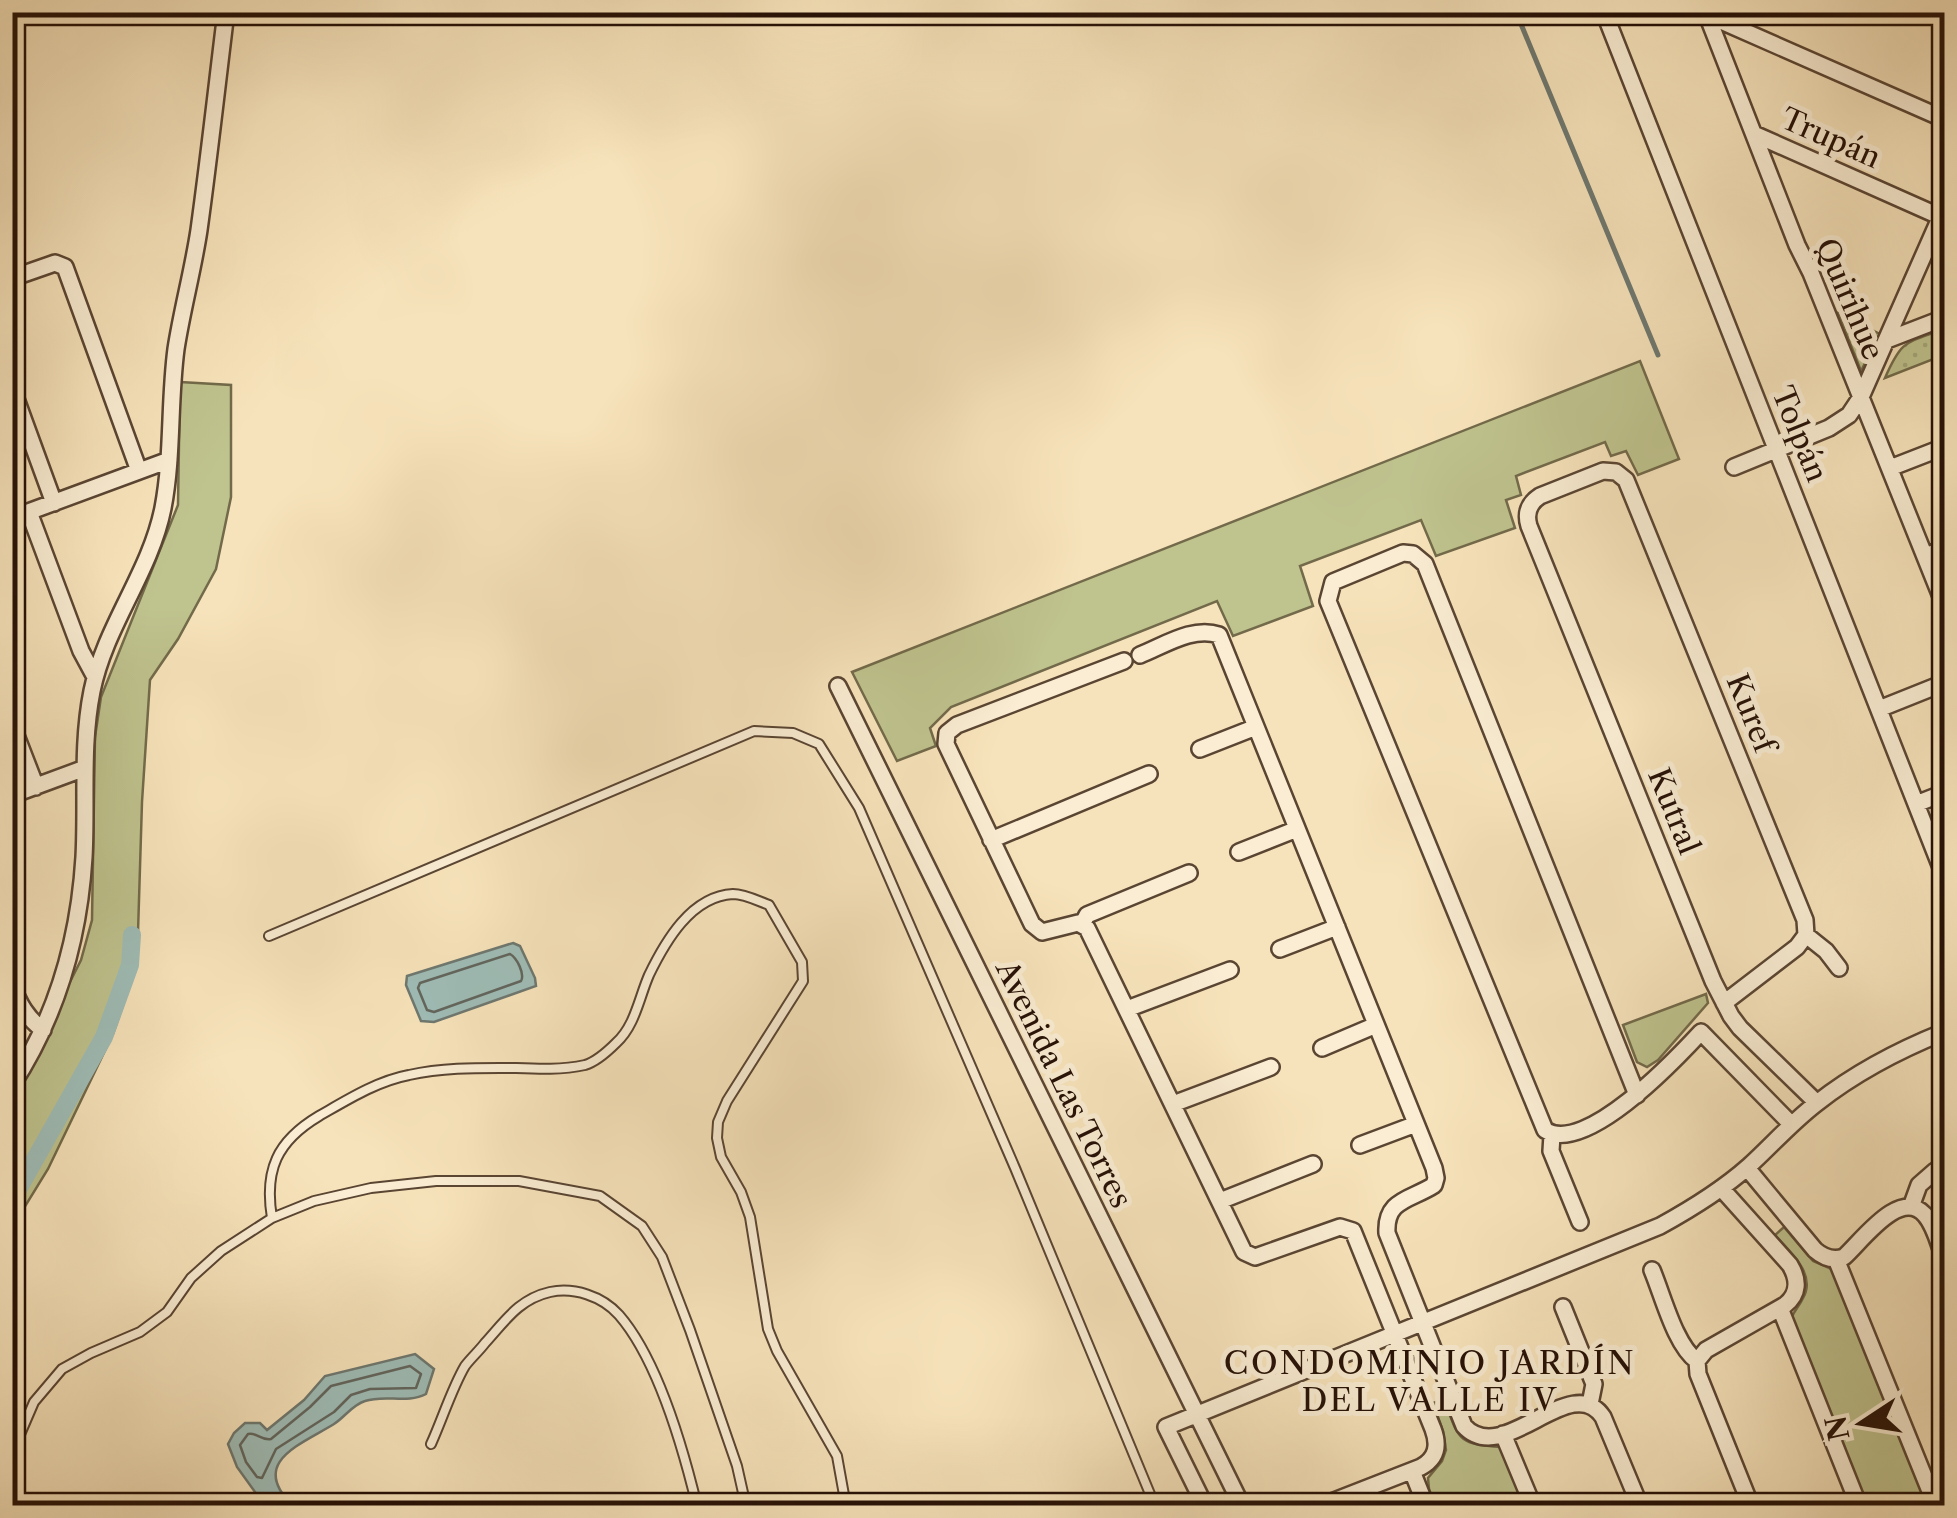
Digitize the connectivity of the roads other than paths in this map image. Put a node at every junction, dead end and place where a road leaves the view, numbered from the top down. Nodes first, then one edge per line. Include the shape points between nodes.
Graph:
1 (226, 12) edge
2 (1604, 12) edge
3 (1926, 12) edge
4 (1704, 14) edge
5 (1944, 21) edge
6 (1944, 119) edge
7 (1754, 134) junction
8 (1943, 213) edge
9 (12, 278) edge
10 (1944, 318) edge
11 (1887, 340) junction
12 (12, 388) edge
13 (1861, 397) junction
14 (1944, 447) edge
15 (1776, 450) junction
16 (169, 460) junction
17 (1734, 467) dead end
18 (1890, 468) junction
19 (139, 471) junction
20 (1616, 472) joint
21 (54, 502) junction
22 (30, 512) junction
23 (12, 518) edge
24 (1944, 548) edge
25 (1925, 556) junction
26 (1944, 604) edge
27 (95, 677) junction
28 (1944, 683) edge
29 (838, 686) dead end
30 (1879, 709) junction
31 (12, 724) edge
32 (1256, 728) junction
33 (1200, 749) dead end
34 (85, 768) junction
35 (1149, 774) dead end
36 (36, 787) junction
37 (1944, 793) edge
38 (12, 796) edge
39 (1916, 804) junction
40 (1297, 829) junction
41 (991, 840) junction
42 (1240, 852) dead end
43 (1189, 873) dead end
44 (1944, 875) edge
45 (1082, 926) junction
46 (1337, 927) junction
47 (1806, 935) junction
48 (269, 936) dead end
49 (1280, 949) dead end
50 (1839, 968) dead end
51 (1230, 970) dead end
52 (12, 986) edge
53 (1724, 1003) junction
54 (1127, 1009) junction
55 (1376, 1026) junction
56 (43, 1030) junction
57 (1944, 1032) edge
58 (1322, 1048) dead end
59 (1271, 1067) dead end
60 (12, 1086) edge
61 (1637, 1095) junction
62 (1817, 1103) junction
63 (1173, 1104) junction
64 (1416, 1124) junction
65 (1792, 1124) junction
66 (1552, 1135) junction
67 (1360, 1145) dead end
68 (1313, 1164) dead end
69 (1747, 1168) junction
70 (1935, 1170) dead end
71 (1721, 1188) junction
72 (1220, 1201) junction
73 (1911, 1207) junction
74 (272, 1218) junction
75 (1580, 1222) dead end
76 (1944, 1258) edge
77 (1836, 1259) junction
78 (1652, 1270) dead end
79 (1563, 1307) dead end
80 (1780, 1308) junction
81 (1423, 1324) junction
82 (1395, 1334) junction
83 (1698, 1362) junction
84 (1590, 1404) junction
85 (1196, 1414) junction
86 (1503, 1434) junction
87 (432, 1444) dead end
88 (12, 1453) edge
89 (1412, 1471) junction
90 (697, 1506) edge
91 (746, 1506) edge
92 (846, 1506) edge
93 (1154, 1506) edge
94 (1205, 1506) edge
95 (1242, 1506) edge
96 (1321, 1506) edge
97 (1426, 1506) edge
98 (1533, 1506) edge
99 (1640, 1506) edge
100 (1751, 1506) edge
101 (1859, 1506) edge
102 (1936, 1506) edge

1 - 16 street via 176,351
2 - 15 street, Tolpán
3 - 5 street
4 - 6 street
4 - 7 street, Quirihue
7 - 8 street, Trupán
7 - 13 street, Quirihue
8 - 11 street
9 - 19 street via 55,263 65,267
10 - 11 street
11 - 13 street
12 - 21 street
13 - 15 street via 1840,422
13 - 18 street, Quirihue
14 - 18 street
15 - 17 street
15 - 30 street, Tolpán
16 - 19 street
16 - 27 street via 150,551
18 - 25 street, Quirihue
19 - 21 street
20 - 47 street, Kuref via 1630,486
20 - 53 street, Kutral via 1540,496 1528,510 1529,526
21 - 22 street
22 - 23 street
22 - 27 street
24 - 25 street
25 - 26 street, Quirihue
27 - 34 street
28 - 30 street
29 - 85 street, Avenida Las Torres
30 - 39 street, Tolpán
31 - 36 street
32 - 33 street
32 - 40 street
32 - 41 street via 1219,635 1207,631 957,725 946,733 946,744
34 - 36 street
34 - 56 street via 76,926
35 - 41 street
36 - 38 street
37 - 39 street
39 - 44 street, Tolpán
40 - 42 street
40 - 46 street
41 - 45 street via 1032,924 1042,932
43 - 45 street via 1087,915
45 - 54 street
46 - 49 street
46 - 55 street
47 - 50 street, Kuref
47 - 53 street
48 - 93 lane via 754,732 793,733 820,744 859,808
51 - 54 street
52 - 56 street
53 - 62 street, Kutral via 1740,1028
54 - 63 street
55 - 58 street
55 - 64 street
56 - 60 street
57 - 62 street via 1878,1062
59 - 63 street
61 - 65 street via 1701,1032
61 - 66 street via 1601,1120
61 - 66 street via 1425,564 1403,553 1333,582 1328,601 1540,1122
62 - 65 street
63 - 72 street
64 - 67 street
64 - 81 street via 1434,1185 1402,1200 1386,1224
65 - 69 street
66 - 75 street
68 - 72 street
69 - 71 street
69 - 77 street via 1815,1250
70 - 73 street via 1919,1185
71 - 80 street via 1794,1270 1796,1292
71 - 81 street via 1650,1231
72 - 82 street via 1244,1252 1256,1257 1340,1227 1353,1231
73 - 76 street via 1926,1215
73 - 77 street via 1893,1210
74 - 88 lane via 191,1278 168,1312 62,1369 34,1402
74 - 91 lane via 371,1188 436,1181 519,1180 600,1196 642,1226 662,1256
74 - 92 lane via 269,1178 278,1153 300,1127 406,1075 589,1064 631,1024 672,932 690,914 726,895 769,905 802,962 803,981 727,1100 717,1138 750,1217 768,1329 837,1456
77 - 102 street
78 - 83 street via 1682,1344
79 - 84 street via 1594,1384
80 - 83 street via 1706,1350
80 - 101 street
81 - 82 street
81 - 86 street via 1464,1426 1480,1437
82 - 85 street
82 - 89 street via 1436,1436 1430,1460
83 - 100 street
84 - 86 street via 1572,1404
84 - 99 street via 1604,1417
85 - 94 street via 1166,1427
85 - 95 street, Avenida Las Torres
86 - 98 street
87 - 90 lane via 465,1366 514,1309 562,1290 593,1295 617,1312 642,1347
89 - 96 street
89 - 97 street

